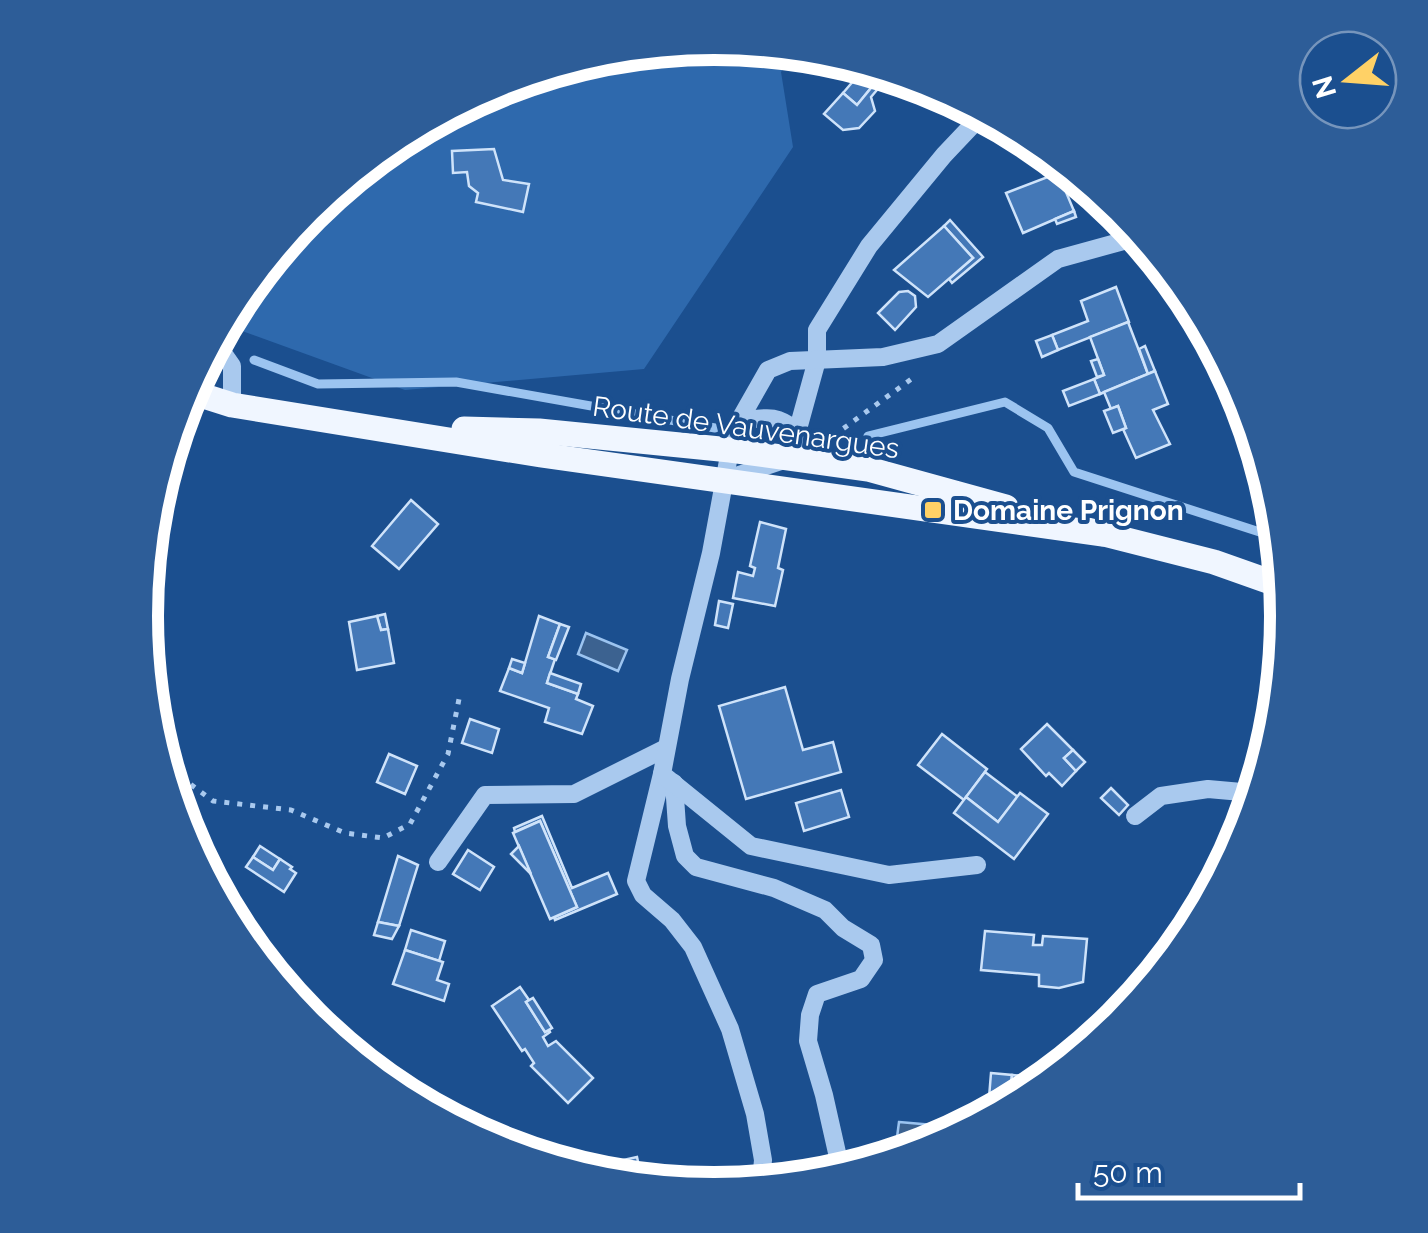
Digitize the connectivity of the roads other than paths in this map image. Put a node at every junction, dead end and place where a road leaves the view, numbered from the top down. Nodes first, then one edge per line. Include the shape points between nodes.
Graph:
1 (973, 124) edge
2 (1124, 241) edge
3 (224, 354) edge
4 (817, 360) junction
5 (203, 396) edge
6 (232, 406) junction
7 (740, 421) junction
8 (374, 428) junction
9 (796, 431) junction
10 (730, 450) junction
11 (790, 458) junction
12 (724, 480) junction
13 (1103, 534) junction
14 (1269, 581) edge
15 (666, 748) junction
16 (668, 779) junction
17 (1242, 792) edge
18 (1135, 816) dead end
19 (438, 862) dead end
20 (977, 865) dead end
21 (838, 1159) edge
22 (762, 1171) edge

1 - 4 street via 869,246 817,330
2 - 4 street via 1058,259 938,344
3 - 6 street via 232,366
4 - 7 street via 768,370
4 - 9 street
5 - 6 main road, Route de Vauvenargues
6 - 8 main road, Route de Vauvenargues
7 - 9 street via 772,417
7 - 10 street
8 - 10 main road, Route de Vauvenargues via 540,431
8 - 12 main road, Route de Vauvenargues
9 - 11 street
10 - 11 main road, Route de Vauvenargues
10 - 12 street
11 - 12 street
11 - 13 main road, Route de Vauvenargues via 868,469
12 - 13 main road, Route de Vauvenargues
12 - 15 street
13 - 14 main road, Route de Vauvenargues
15 - 16 street
15 - 19 street via 574,794 485,795
16 - 20 street via 751,846 889,876
16 - 21 street via 685,856 696,867 826,910 871,945 874,960 861,979 817,994 810,1015 808,1040
16 - 22 street via 636,881 693,947 730,1029 755,1114
17 - 18 street via 1161,796

